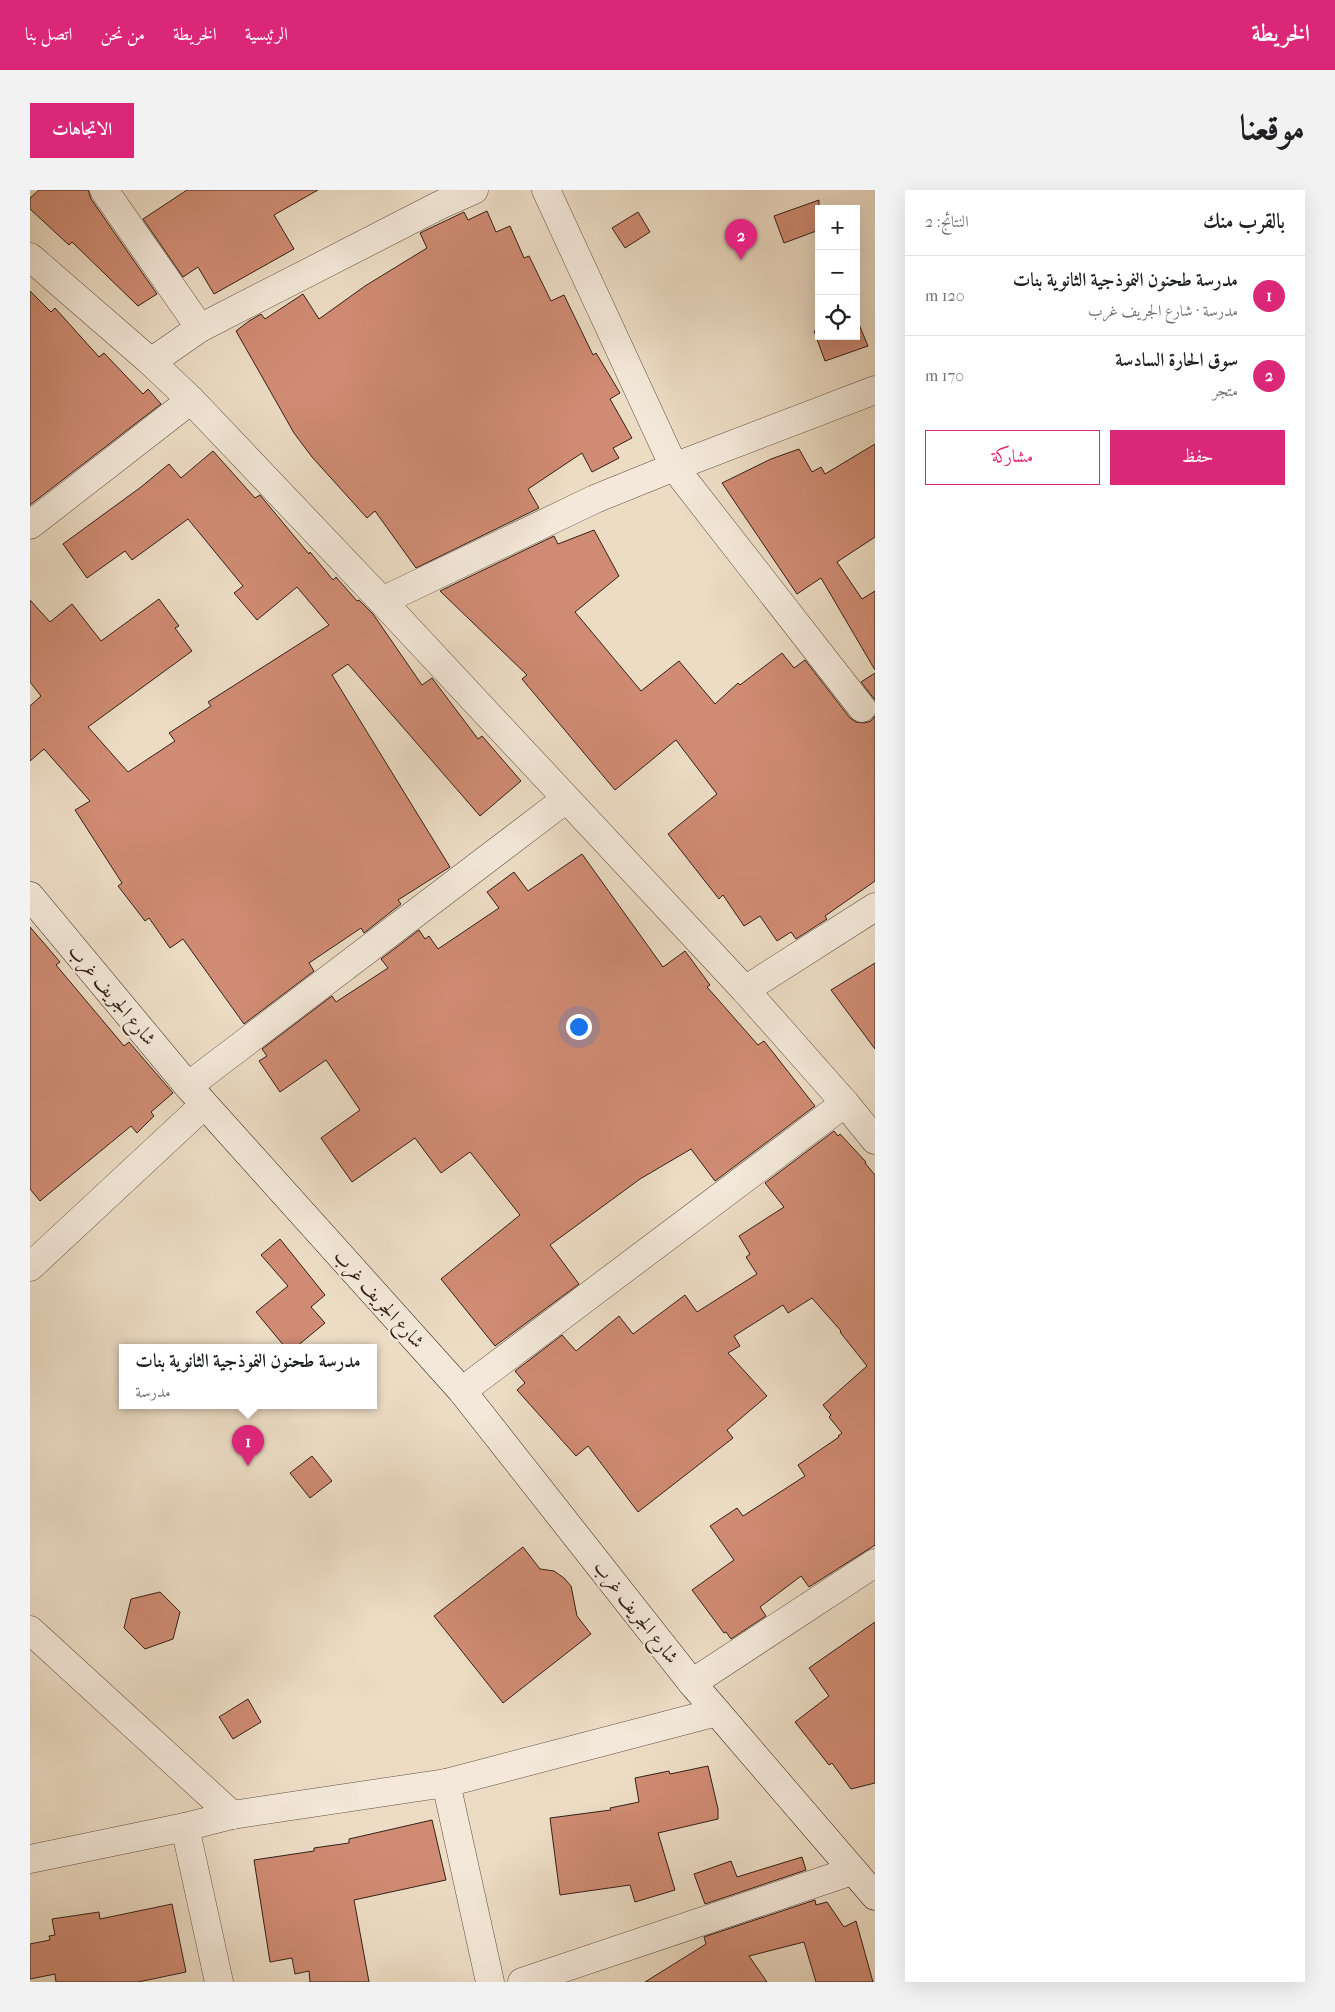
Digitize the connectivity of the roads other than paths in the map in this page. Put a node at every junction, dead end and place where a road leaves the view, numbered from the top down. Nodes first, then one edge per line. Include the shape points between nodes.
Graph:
1 (104, 190) edge
2 (474, 190) edge
3 (546, 190) edge
4 (30, 257) edge
5 (200, 328) junction
6 (151, 362) junction
7 (875, 390) edge
8 (191, 400) junction
9 (674, 466) junction
10 (30, 525) edge
11 (382, 601) junction
12 (862, 708) dead end
13 (566, 799) junction
14 (30, 896) edge
15 (875, 908) edge
16 (744, 990) junction
17 (196, 1096) junction
18 (845, 1103) junction
19 (875, 1140) edge
20 (34, 1255) edge
21 (462, 1391) junction
22 (875, 1563) edge
23 (30, 1630) edge
24 (692, 1682) junction
25 (717, 1712) junction
26 (446, 1782) junction
27 (232, 1815) junction
28 (185, 1827) junction
29 (30, 1859) edge
30 (852, 1871) junction
31 (875, 1896) edge
32 (216, 1981) edge
33 (490, 1982) edge
34 (522, 1982) edge

1 - 5 street
2 - 5 street
3 - 9 street
4 - 6 street
5 - 6 street
6 - 8 street
7 - 9 street
8 - 10 street
8 - 11 street
9 - 11 street via 594,499
9 - 12 street
11 - 13 street
13 - 16 street
13 - 17 street
14 - 17 street, شارع الجريف غرب
15 - 16 street
16 - 18 street
17 - 20 street
17 - 21 street, شارع الجريف غرب
18 - 19 street
18 - 21 street
21 - 24 street, شارع الجريف غرب
22 - 24 street
23 - 27 street
24 - 25 street, شارع الجريف غرب
25 - 26 street
25 - 30 street, شارع الجريف غرب
26 - 27 street
26 - 33 street
27 - 28 street
28 - 29 street
28 - 32 street
30 - 31 street, شارع الجريف غرب
30 - 34 street

